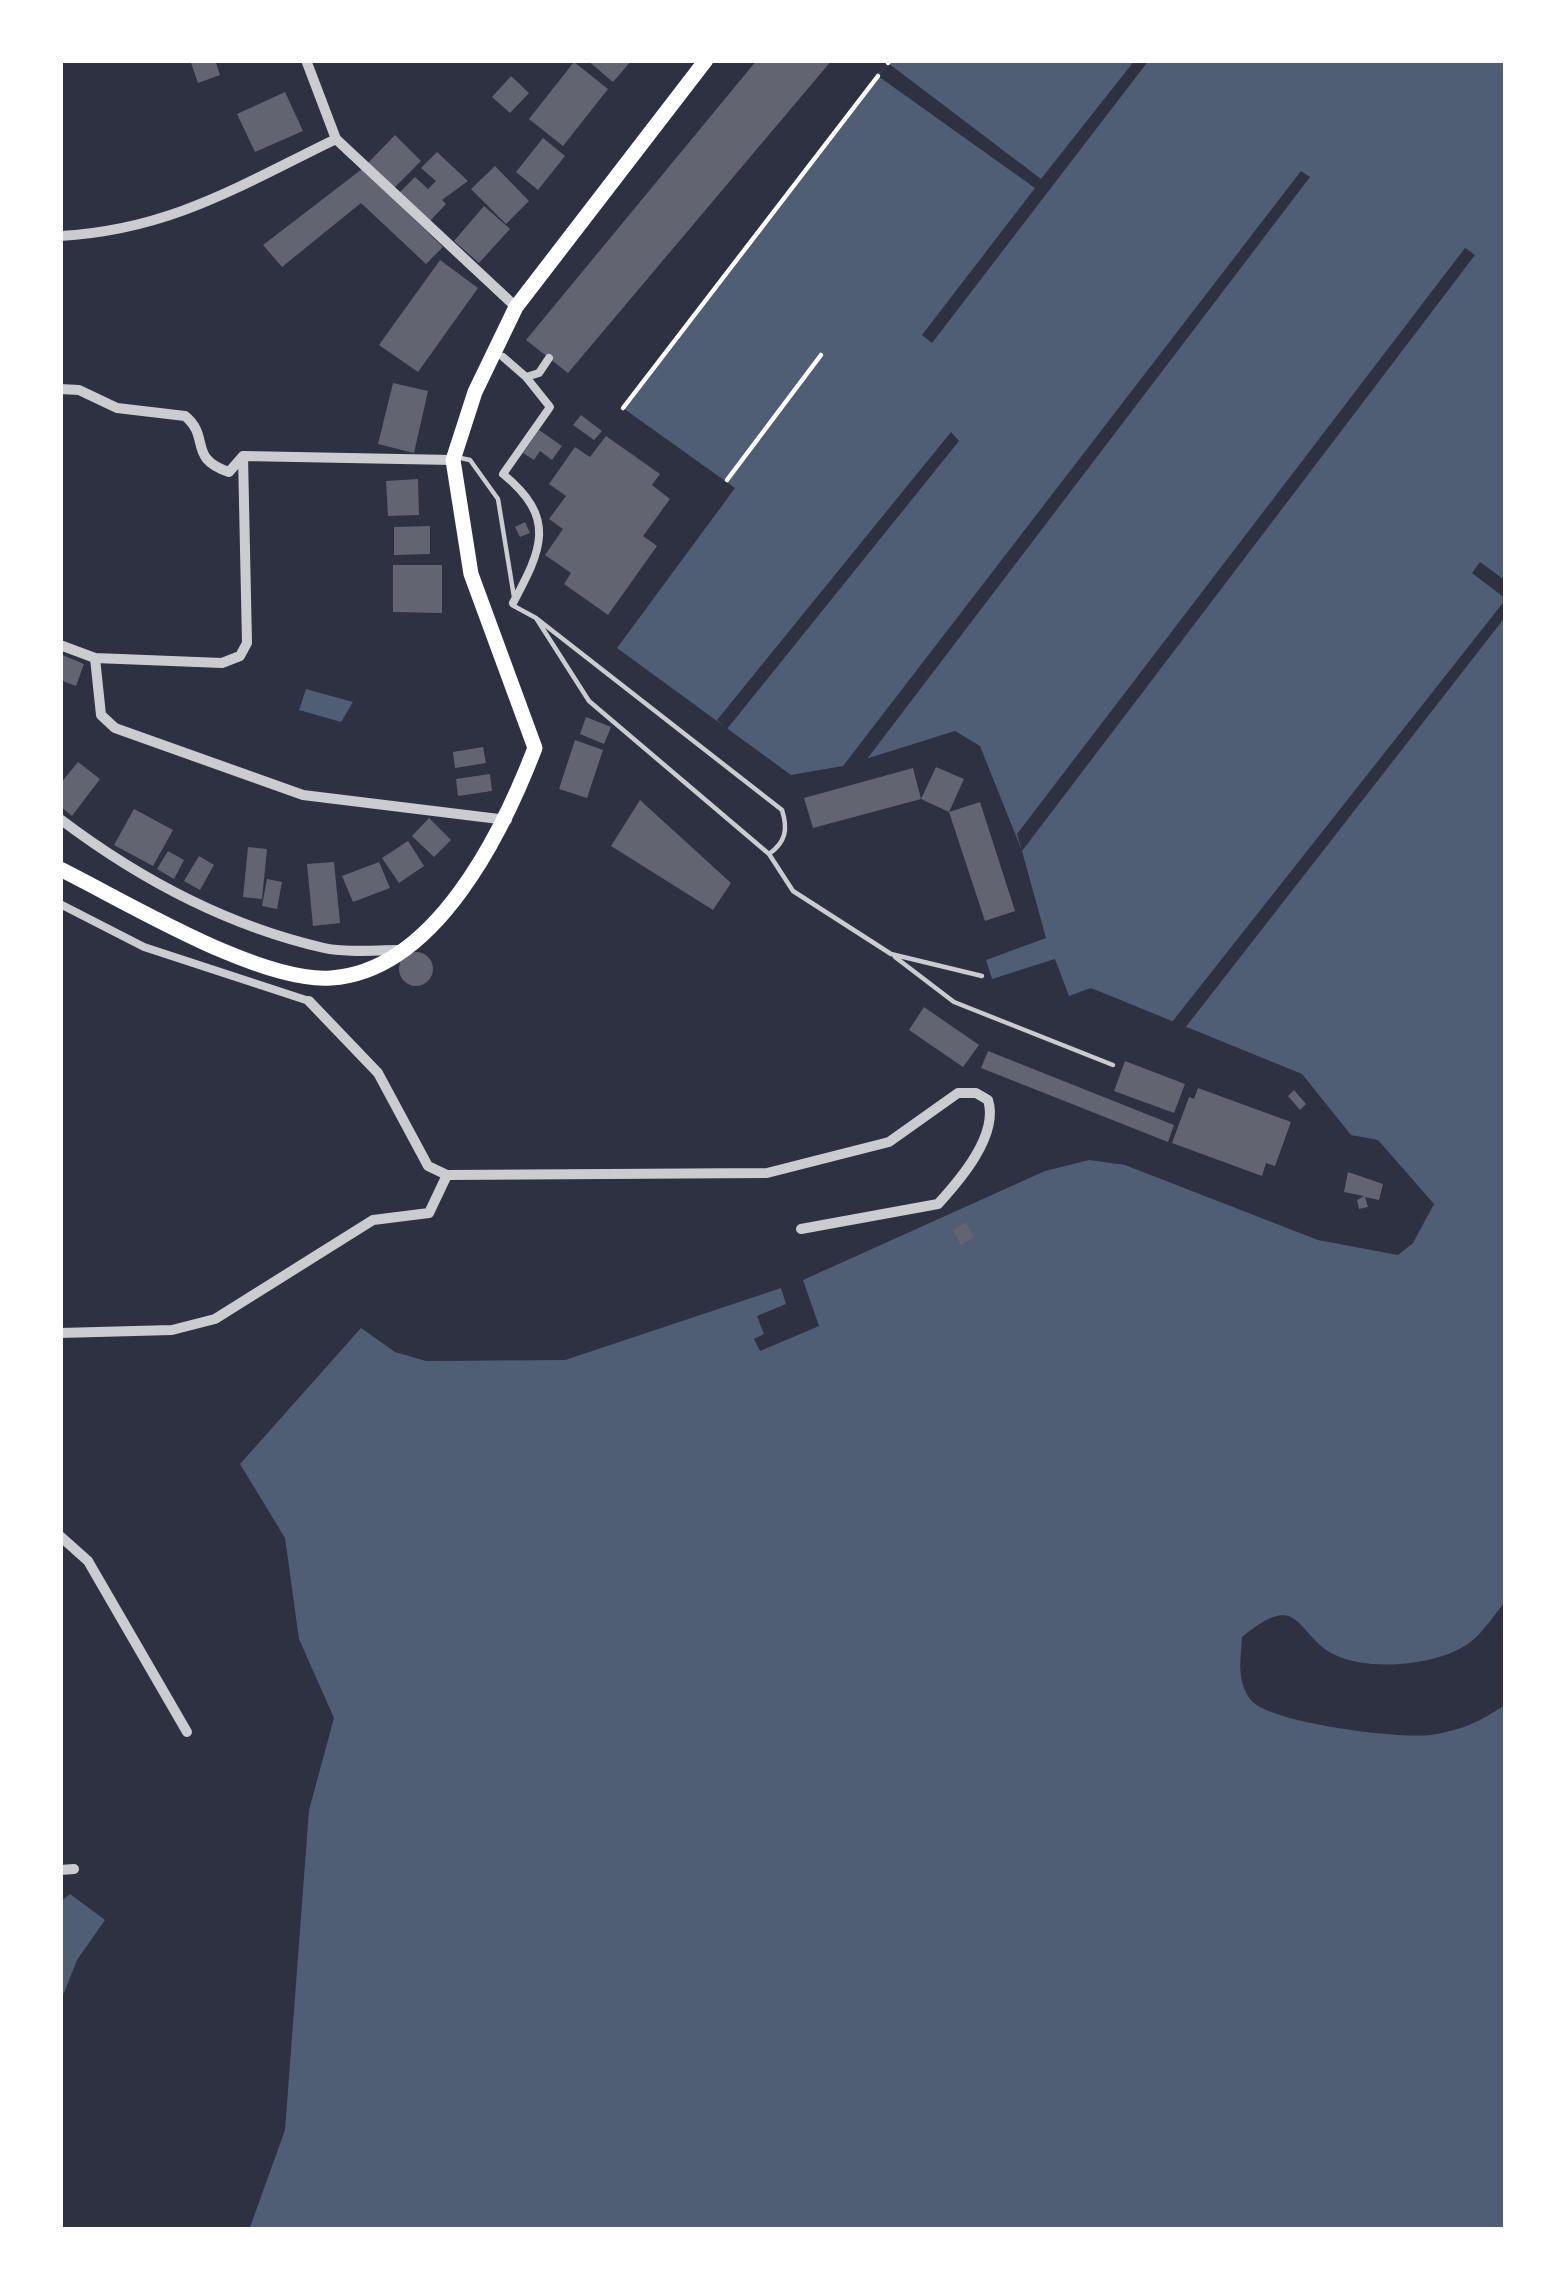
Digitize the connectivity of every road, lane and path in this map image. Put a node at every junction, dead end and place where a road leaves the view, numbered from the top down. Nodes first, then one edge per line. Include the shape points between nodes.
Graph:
1 (306, 60) edge
2 (706, 60) edge
3 (878, 76) dead end
4 (336, 140) junction
5 (60, 236) edge
6 (516, 307) junction
7 (821, 355) dead end
8 (503, 357) dead end
9 (549, 358) dead end
10 (526, 376) junction
11 (60, 389) edge
12 (622, 408) dead end
13 (243, 456) junction
14 (454, 459) junction
15 (727, 480) dead end
16 (513, 604) junction
17 (487, 618) junction
18 (536, 618) junction
19 (60, 646) edge
20 (95, 658) junction
21 (60, 819) edge
22 (507, 820) junction
23 (769, 854) junction
24 (60, 869) edge
25 (60, 904) edge
26 (398, 950) junction
27 (891, 954) junction
28 (982, 976) dead end
29 (309, 1001) joint
30 (1114, 1065) dead end
31 (447, 1175) junction
32 (801, 1229) dead end
33 (60, 1333) edge
34 (60, 1536) edge
35 (187, 1732) dead end
36 (74, 1869) dead end
37 (60, 1870) edge

1 - 4 street
2 - 6 main road
3 - 12 path
4 - 5 street via 164,221
4 - 6 street
6 - 14 main road
7 - 15 path
8 - 10 street
9 - 10 street
10 - 16 street via 550,407 503,474 533,498 538,524 540,554
11 - 13 street via 117,408 185,416 211,466 229,472
13 - 14 street
13 - 20 street via 241,656 222,663
14 - 16 lane via 470,460 498,499
14 - 17 main road via 471,574
16 - 17 lane
16 - 18 lane
17 - 22 main road via 535,748
18 - 23 lane via 589,701
18 - 23 lane via 782,810 788,827
19 - 20 street
20 - 22 street via 101,715 115,728 303,795
21 - 26 street via 106,855 219,915 328,949
22 - 26 main road via 458,900
23 - 27 lane via 793,891
24 - 26 main road via 248,961 305,976 333,978
25 - 29 street via 144,946
27 - 28 lane
27 - 30 lane via 954,1002
29 - 31 street via 361,1049 428,1166
31 - 32 street via 766,1173 889,1142 958,1093 988,1100 982,1140 938,1204
31 - 33 street via 429,1213 373,1220 215,1319 172,1330
34 - 35 street via 88,1561
36 - 37 street

